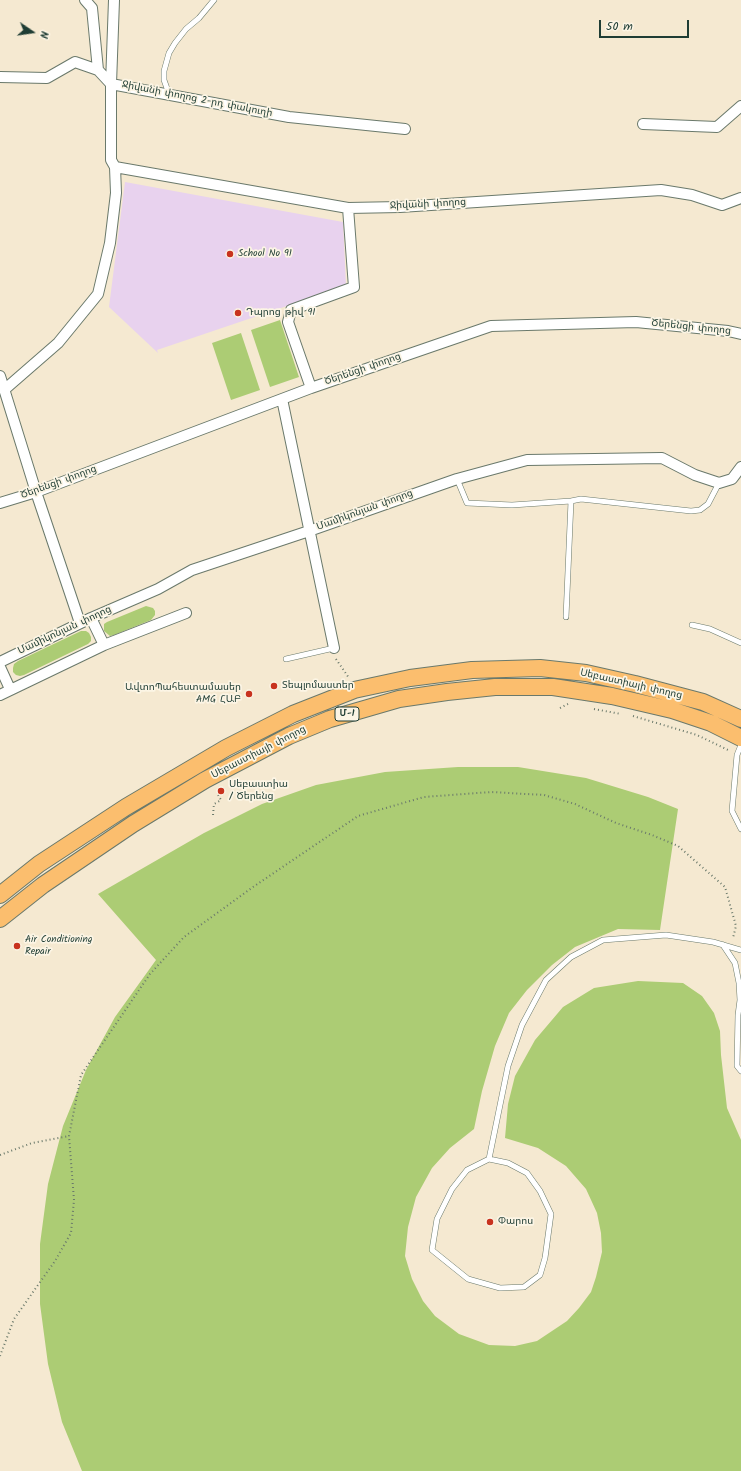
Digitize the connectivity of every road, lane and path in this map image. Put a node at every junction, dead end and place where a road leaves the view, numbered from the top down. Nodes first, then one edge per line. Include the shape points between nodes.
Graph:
1 (84, 0) edge
2 (114, 0) edge
3 (214, 0) edge
4 (98, 70) junction
5 (0, 77) edge
6 (111, 84) junction
7 (169, 94) junction
8 (741, 106) edge
9 (642, 124) dead end
10 (405, 129) dead end
11 (115, 167) junction
12 (741, 198) edge
13 (348, 208) junction
14 (741, 334) edge
15 (0, 376) edge
16 (311, 388) junction
17 (4, 390) junction
18 (282, 399) junction
19 (741, 467) edge
20 (457, 479) junction
21 (719, 483) junction
22 (36, 492) junction
23 (571, 501) junction
24 (0, 503) edge
25 (309, 531) junction
26 (186, 613) dead end
27 (566, 617) dead end
28 (91, 618) junction
29 (80, 623) junction
30 (692, 625) dead end
31 (741, 643) edge
32 (104, 645) junction
33 (334, 648) junction
34 (286, 659) dead end
35 (0, 662) edge
36 (0, 667) edge
37 (351, 682) dead end
38 (10, 689) junction
39 (0, 695) edge
40 (568, 704) dead end
41 (560, 708) dead end
42 (591, 708) dead end
43 (741, 720) edge
44 (741, 738) edge
45 (741, 745) edge
46 (737, 755) junction
47 (217, 793) dead end
48 (213, 815) dead end
49 (741, 829) edge
50 (0, 895) edge
51 (0, 919) edge
52 (723, 945) junction
53 (730, 947) junction
54 (741, 950) edge
55 (741, 1070) edge
56 (69, 1136) junction
57 (0, 1155) edge
58 (489, 1159) junction
59 (0, 1356) edge

1 - 4 street via 92,8
2 - 6 street
3 - 7 lane via 169,53 164,71
4 - 5 street, Ջիվանի փողոց 2-րդ փակուղի via 75,62 47,78
4 - 6 street, Ջիվանի փողոց 2-րդ փակուղի
6 - 7 street, Ջիվանի փողոց 2-րդ փակուղի
6 - 11 street via 112,160
7 - 10 street, Ջիվանի փողոց 2-րդ փակուղի via 289,117
8 - 9 street via 718,127
11 - 13 street, Ջիվանի փողոց
11 - 17 street via 116,193 110,244 98,294 58,343
12 - 13 street, Ջիվանի փողոց via 722,205 692,195 661,190
13 - 16 street via 354,287 291,310 288,322
14 - 16 street, Ծերենցի փողոց via 636,322 491,326
15 - 17 street
16 - 18 street, Ծերենցի փողոց
17 - 22 street
18 - 22 street, Ծերենցի փողոց
18 - 25 street
19 - 21 street via 732,478
20 - 21 street, Մամիկոնյան փողոց via 527,460 662,458 695,475
20 - 23 lane via 467,503 512,505
20 - 25 street, Մամիկոնյան փողոց
21 - 23 lane via 708,504 700,510 581,499
22 - 24 street, Ծերենցի փողոց
22 - 29 street
23 - 27 lane
25 - 28 street, Մամիկոնյան փողոց via 192,570 158,589
25 - 33 street
26 - 32 street
28 - 29 street, Մամիկոնյան փողոց
28 - 32 street
29 - 35 street, Մամիկոնյան փողոց
30 - 31 lane via 710,629
32 - 38 street
33 - 34 lane
33 - 37 path via 336,661
36 - 38 street
38 - 39 street
40 - 41 path
42 - 46 path via 628,715 697,735
43 - 50 main road, Սեբաստիայի փողոց / Մ-1 via 703,702 635,684 586,673 540,668 437,674 354,690 293,714 226,748 126,807 39,864
44 - 51 main road, Սեբաստիայի փողոց / Մ-1 via 710,723 672,710 612,696 553,687 495,687 399,699 330,719 289,736 205,780 43,884
45 - 46 lane
46 - 49 lane via 732,811
47 - 48 path via 221,800 214,804
52 - 53 lane
52 - 55 lane via 735,963 739,983 737,1066
52 - 58 lane via 666,935 638,937 603,940 571,957 546,980 522,1025 508,1066
53 - 54 lane
53 - 56 path via 736,926 725,887 678,846 616,823 575,804 544,795 492,792 424,797 358,816 184,937 150,974 81,1075
56 - 57 path via 32,1143
56 - 59 path via 74,1200 71,1233 55,1261 14,1319
58 - 58 lane via 467,1170 452,1189 437,1219 432,1250 468,1279 500,1288 524,1287 540,1275 546,1258 551,1214 540,1191 527,1173 508,1163

